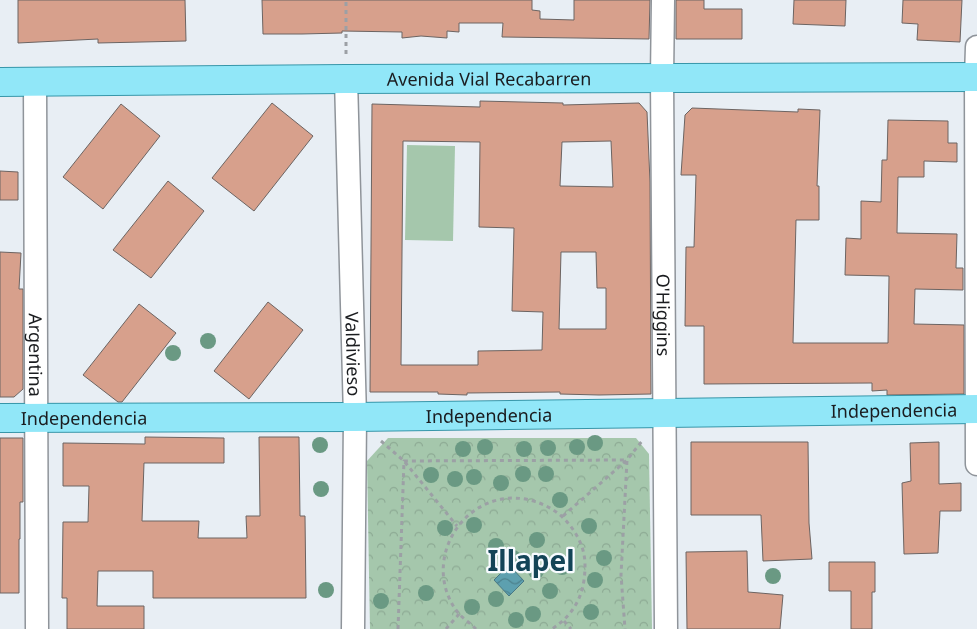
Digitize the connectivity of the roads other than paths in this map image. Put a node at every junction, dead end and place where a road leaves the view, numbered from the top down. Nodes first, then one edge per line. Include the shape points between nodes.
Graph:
1 (663, 0) edge
2 (977, 47) edge
3 (976, 77) edge
4 (346, 78) junction
5 (662, 78) junction
6 (35, 81) junction
7 (0, 82) edge
8 (977, 410) edge
9 (664, 413) junction
10 (355, 417) junction
11 (0, 418) edge
12 (36, 418) junction
13 (977, 464) edge
14 (37, 629) edge
15 (353, 629) edge
16 (666, 629) edge

1 - 5 street, O'Higgins
2 - 3 street
3 - 5 main road, Avenida Vial Recabarren
3 - 8 street
4 - 5 main road, Avenida Vial Recabarren
4 - 6 main road, Avenida Vial Recabarren
4 - 10 street, Valdivieso
5 - 9 street, O'Higgins
6 - 7 main road, Avenida Vial Recabarren
6 - 12 street, Argentina
8 - 9 main road, Independencia
8 - 13 street
9 - 10 main road, Independencia
9 - 16 street, O'Higgins
10 - 12 main road, Independencia
10 - 15 street, Valdivieso
11 - 12 main road, Independencia
12 - 14 street, Argentina

